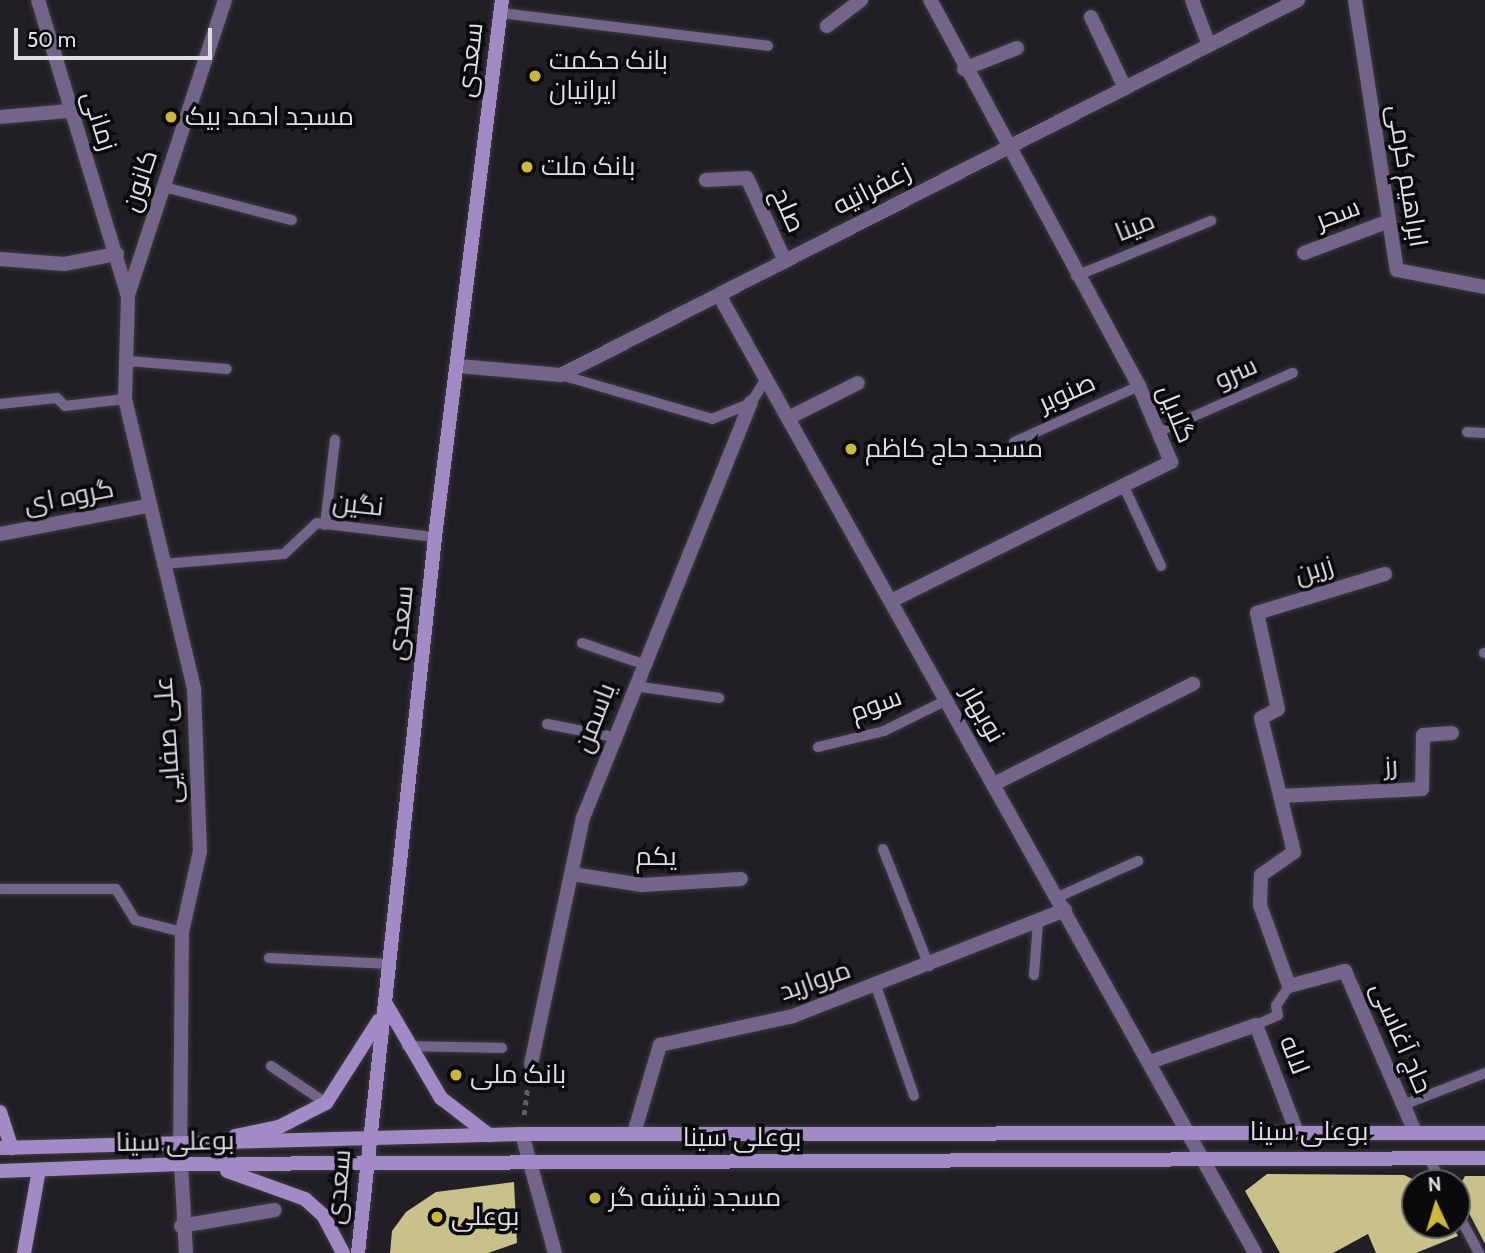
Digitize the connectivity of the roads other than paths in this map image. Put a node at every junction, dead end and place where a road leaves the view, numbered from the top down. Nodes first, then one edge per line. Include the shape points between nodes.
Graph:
1 (38, 0) edge
2 (225, 0) edge
3 (860, 0) edge
4 (930, 0) edge
5 (1192, 0) edge
6 (1298, 0) edge
7 (1355, 0) edge
8 (502, 6) edge
9 (1091, 18) dead end
10 (827, 26) dead end
11 (1209, 45) junction
12 (768, 46) dead end
13 (1017, 48) dead end
14 (964, 69) junction
15 (1125, 88) junction
16 (69, 111) junction
17 (0, 117) edge
18 (1009, 147) junction
19 (706, 180) dead end
20 (164, 187) junction
21 (292, 220) dead end
22 (1211, 221) dead end
23 (1389, 221) junction
24 (1304, 253) dead end
25 (117, 254) junction
26 (0, 259) edge
27 (785, 261) junction
28 (1076, 276) junction
29 (1485, 287) edge
30 (719, 295) junction
31 (128, 297) junction
32 (128, 361) junction
33 (457, 366) junction
34 (227, 369) dead end
35 (1293, 373) dead end
36 (561, 375) junction
37 (766, 379) junction
38 (858, 383) dead end
39 (1139, 386) junction
40 (125, 399) junction
41 (751, 402) junction
42 (0, 404) edge
43 (788, 418) junction
44 (1160, 431) junction
45 (1467, 432) dead end
46 (1485, 433) edge
47 (335, 440) dead end
48 (1014, 442) dead end
49 (1125, 489) junction
50 (147, 506) junction
51 (325, 525) junction
52 (0, 534) edge
53 (435, 537) junction
54 (162, 564) junction
55 (1161, 566) dead end
56 (1385, 574) dead end
57 (891, 601) junction
58 (582, 643) dead end
59 (643, 664) junction
60 (1193, 684) dead end
61 (634, 686) junction
62 (719, 698) dead end
63 (947, 700) junction
64 (547, 724) dead end
65 (1452, 733) dead end
66 (614, 737) junction
67 (818, 747) dead end
68 (994, 784) junction
69 (1280, 796) junction
70 (883, 849) dead end
71 (1138, 860) dead end
72 (572, 874) junction
73 (741, 878) dead end
74 (0, 889) edge
75 (1061, 904) junction
76 (1038, 922) junction
77 (182, 932) junction
78 (269, 958) dead end
79 (390, 964) junction
80 (929, 966) junction
81 (1034, 975) dead end
82 (876, 986) junction
83 (1289, 986) junction
84 (386, 1002) junction
85 (1256, 1024) junction
86 (407, 1046) junction
87 (502, 1048) dead end
88 (1150, 1062) junction
89 (531, 1064) road end
90 (271, 1066) dead end
91 (1485, 1073) edge
92 (914, 1096) dead end
93 (326, 1103) junction
94 (1403, 1105) junction
95 (0, 1112) edge
96 (1296, 1130) junction
97 (1189, 1131) junction
98 (1415, 1132) junction
99 (634, 1133) junction
100 (1485, 1133) edge
101 (522, 1134) junction
102 (489, 1135) junction
103 (369, 1139) junction
104 (180, 1143) junction
105 (6, 1148) edge
106 (1205, 1156) junction
107 (1428, 1157) junction
108 (1485, 1158) edge
109 (528, 1163) junction
110 (181, 1164) junction
111 (365, 1167) junction
112 (1434, 1169) edge
113 (39, 1170) junction
114 (0, 1171) edge
115 (275, 1210) dead end
116 (181, 1226) junction
117 (550, 1249) edge
118 (24, 1253) edge
119 (186, 1253) edge
120 (342, 1253) edge
121 (358, 1253) edge
122 (1255, 1253) edge

1 - 16 street, زمانی
2 - 20 street, کانون
3 - 10 street
4 - 14 street, گلایل
5 - 11 street
6 - 11 street, زعفرانیه
7 - 23 street, ابراهیم کرمی
8 - 12 lane
8 - 33 main road, سعدی
9 - 15 street
11 - 15 street, زعفرانیه
13 - 14 street
14 - 18 street, گلایل
15 - 18 street, زعفرانیه
16 - 17 street
16 - 25 street, زمانی
18 - 27 street, زعفرانیه
18 - 28 street, گلایل
19 - 27 street, صلح via 747,178
20 - 21 lane
20 - 31 street, کانون
22 - 28 lane, مینا
23 - 24 street, سحر
23 - 29 street, ابراهیم کرمی via 1397,270
25 - 26 street via 64,264
25 - 31 street, زمانی
27 - 30 street, زعفرانیه
28 - 39 street, گلایل
30 - 36 street, زعفرانیه
30 - 37 street, نوبهار
31 - 32 street, علی صفایی
32 - 34 lane
32 - 40 street, علی صفایی
33 - 36 street
33 - 53 main road, سعدی
35 - 44 lane, سرو
36 - 41 lane via 712,419
37 - 41 lane
37 - 43 street, نوبهار
38 - 43 street
39 - 44 street, گلایل
39 - 48 lane, صنوبر
40 - 42 lane via 65,406 57,398
40 - 50 street, علی صفایی
41 - 59 street, یاسمن
43 - 57 street, نوبهار
44 - 49 street, گلایل via 1171,461
45 - 46 lane
47 - 51 lane
49 - 55 lane
49 - 57 street, گلایل
50 - 52 street, گروه ای
50 - 54 street, علی صفایی
51 - 53 lane, نگین
51 - 54 lane, نگین via 317,523 284,554
53 - 79 main road, سعدی
54 - 77 street, علی صفایی via 194,689 200,852
56 - 69 street, زرین via 1257,613 1278,709 1261,718
57 - 63 street, نوبهار
58 - 59 lane
59 - 61 street, یاسمن
60 - 68 street
61 - 62 lane
61 - 66 street, یاسمن
63 - 67 lane, سوم via 884,731
63 - 68 street, نوبهار
64 - 66 lane
65 - 69 street, رز via 1423,735 1422,789
66 - 72 street, یاسمن via 583,818
68 - 75 street, نوبهار
69 - 83 street via 1294,852 1261,875 1260,905
70 - 80 lane
71 - 75 lane
72 - 73 street, یکم via 642,885
72 - 89 street, یاسمن
74 - 77 lane via 116,889 135,920
75 - 76 street, مروارید
75 - 88 street, نوبهار
76 - 80 street, مروارید
76 - 81 lane
77 - 104 street, علی صفایی
78 - 79 lane
79 - 84 main road, سعدی
80 - 82 street, مروارید
82 - 92 lane
82 - 99 street, مروارید via 793,1016 660,1045
83 - 85 lane via 1276,1006 1278,1015
83 - 94 street, حاج آغاسی via 1345,971
84 - 86 main road
84 - 93 main road via 370,1041
84 - 103 main road, سعدی
85 - 88 street, لاله
85 - 96 street, لاله
86 - 87 lane
86 - 102 main road via 442,1098
88 - 97 street, نوبهار
90 - 93 lane
91 - 94 lane
93 - 104 main road via 279,1127
94 - 98 street, حاج آغاسی
95 - 105 main road
96 - 97 main road, بوعلی سینا
96 - 98 main road, بوعلی سینا
97 - 99 main road, بوعلی سینا
97 - 106 street, نوبهار
98 - 100 main road, بوعلی سینا
99 - 101 main road, بوعلی سینا
101 - 102 main road, بوعلی سینا
101 - 109 street
102 - 103 main road, بوعلی سینا
103 - 104 main road, بوعلی سینا
103 - 111 main road, سعدی
104 - 105 main road, بوعلی سینا
106 - 107 main road, بوعلی سینا
106 - 109 main road, بوعلی سینا
106 - 122 street, نوبهار
107 - 108 main road, بوعلی سینا
107 - 112 lane
109 - 111 main road, بوعلی سینا
109 - 117 street
110 - 111 main road, بوعلی سینا
110 - 113 main road, بوعلی سینا
110 - 116 street
110 - 120 main road via 285,1187 323,1215
111 - 121 main road, سعدی
113 - 114 main road, بوعلی سینا
113 - 118 main road
115 - 116 street
116 - 119 street

